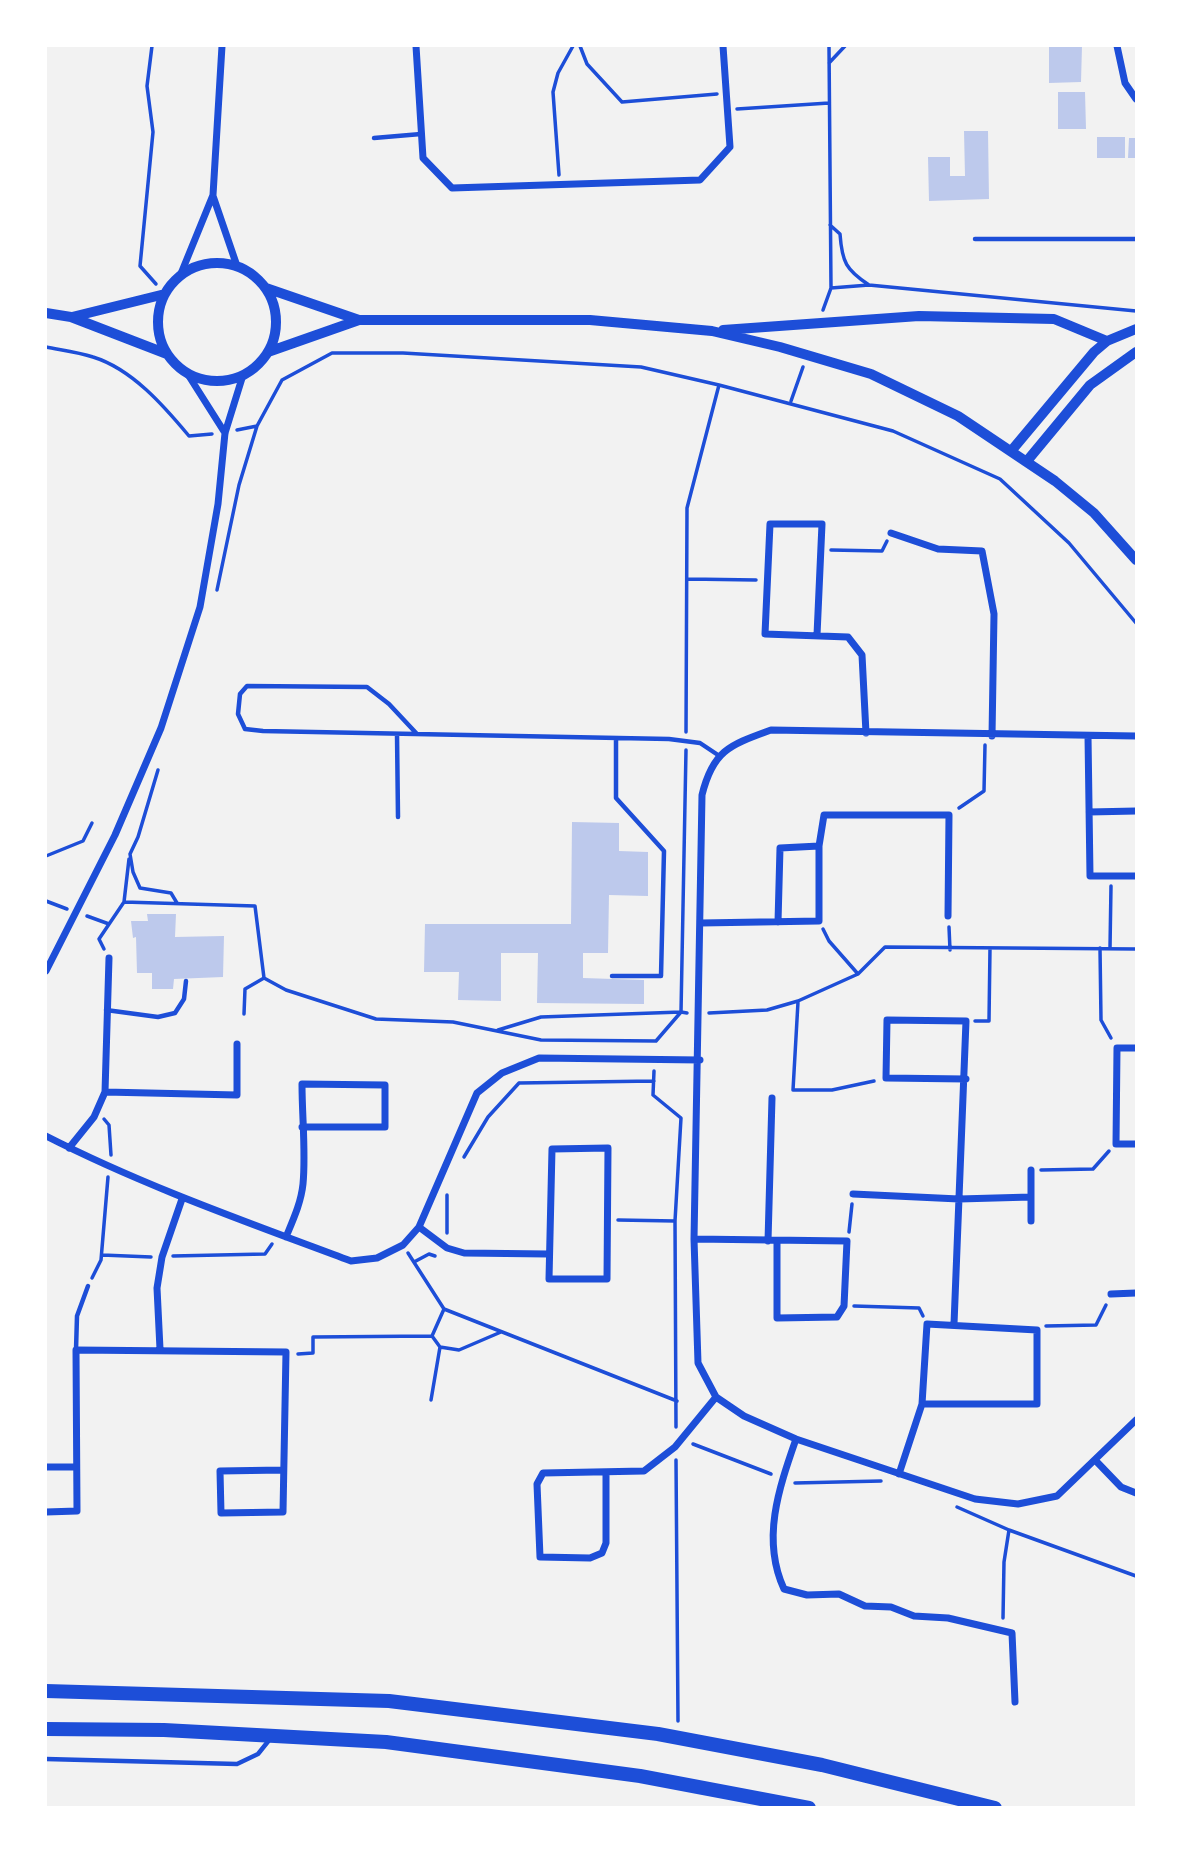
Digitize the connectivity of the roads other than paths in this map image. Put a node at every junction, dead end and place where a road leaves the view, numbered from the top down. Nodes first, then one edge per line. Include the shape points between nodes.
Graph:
1 (222, 46) edge
2 (416, 46) edge
3 (723, 46) edge
4 (1117, 46) edge
5 (1136, 99) edge
6 (421, 134) junction
7 (374, 138) dead end
8 (213, 195) junction
9 (975, 239) dead end
10 (1136, 239) edge
11 (237, 266) junction
12 (180, 276) junction
13 (266, 288) junction
14 (165, 294) junction
15 (46, 313) edge
16 (71, 317) junction
17 (359, 320) junction
18 (1136, 329) edge
19 (712, 331) junction
20 (1107, 341) junction
21 (268, 352) junction
22 (1136, 352) edge
23 (167, 354) junction
24 (187, 373) junction
25 (243, 375) junction
26 (225, 433) junction
27 (1012, 450) junction
28 (1027, 461) junction
29 (891, 533) road end
30 (1136, 560) edge
31 (817, 635) junction
32 (397, 733) junction
33 (866, 733) junction
34 (416, 734) junction
35 (989, 736) junction
36 (1088, 736) junction
37 (1136, 736) edge
38 (615, 738) junction
39 (718, 755) junction
40 (1136, 811) edge
41 (1089, 812) junction
42 (398, 817) dead end
43 (819, 846) junction
44 (1136, 876) edge
45 (948, 916) road end
46 (778, 922) junction
47 (701, 923) junction
48 (109, 958) dead end
49 (46, 971) edge
50 (612, 976) dead end
51 (186, 981) dead end
52 (106, 1010) junction
53 (237, 1044) dead end
54 (1136, 1048) edge
55 (700, 1060) junction
56 (966, 1079) junction
57 (105, 1092) junction
58 (772, 1098) dead end
59 (302, 1127) junction
60 (46, 1136) edge
61 (1136, 1144) edge
62 (69, 1148) junction
63 (1031, 1170) road end
64 (853, 1194) road end
65 (1031, 1196) junction
66 (182, 1199) junction
67 (959, 1199) junction
68 (1031, 1220) dead end
69 (419, 1227) junction
70 (282, 1235) junction
71 (694, 1239) junction
72 (773, 1241) junction
73 (548, 1254) junction
74 (88, 1286) road end
75 (1136, 1293) edge
76 (1111, 1294) road end
77 (954, 1324) junction
78 (160, 1349) junction
79 (76, 1350) junction
80 (716, 1397) junction
81 (922, 1404) junction
82 (1136, 1420) edge
83 (796, 1439) junction
84 (1096, 1461) junction
85 (46, 1467) edge
86 (76, 1467) junction
87 (282, 1470) junction
88 (606, 1472) junction
89 (899, 1474) junction
90 (1136, 1493) edge
91 (46, 1512) edge
92 (46, 1691) edge
93 (1015, 1702) dead end
94 (46, 1729) edge
95 (273, 1735) junction
96 (46, 1759) edge
97 (809, 1808) edge
98 (995, 1808) edge

1 - 8 street
2 - 6 street
3 - 6 street via 730,147 700,180 452,188 423,158
4 - 5 street via 1125,83
6 - 7 lane
8 - 11 street
8 - 12 street
9 - 10 lane
11 - 12 street via 213,263
11 - 13 street
12 - 14 street
13 - 17 street
13 - 21 street via 276,320
14 - 16 street
14 - 23 street via 158,324
15 - 16 street
16 - 23 street
17 - 19 street via 590,320
17 - 21 street
18 - 20 street
19 - 20 street via 880,318 1054,319
19 - 27 street via 871,374 958,416
20 - 27 street via 1061,388
21 - 25 street
22 - 28 street via 1090,385
23 - 24 street
24 - 25 street via 209,380
24 - 26 street
25 - 26 street
26 - 49 street via 200,607 161,728
27 - 28 street
28 - 30 street via 1094,513
29 - 35 street via 938,549 982,551 994,614
31 - 31 street via 765,634 770,524 822,524
31 - 33 street via 848,637 862,655
32 - 34 lane
32 - 34 lane via 245,729 239,714 240,694 247,686 367,687
32 - 42 lane
33 - 35 street
33 - 39 street via 771,730
34 - 38 lane
35 - 36 street
36 - 37 street
36 - 41 street
38 - 39 lane via 700,743
38 - 50 lane via 616,798 664,851 661,976
39 - 47 street via 702,796
40 - 41 street
41 - 44 street via 1090,876
43 - 45 street via 824,815 949,815
43 - 46 street via 780,848
43 - 46 street via 819,921
46 - 47 street
47 - 55 street
48 - 52 street
51 - 52 lane via 184,999 175,1013 158,1017
52 - 57 street
53 - 57 street via 237,1095
54 - 61 street via 1117,1048 1116,1144
55 - 69 street via 539,1058 499,1075 477,1093
55 - 71 street
56 - 56 street via 887,1078 887,1020 966,1021
56 - 67 street
57 - 62 street
58 - 72 street
59 - 59 street via 302,1084 385,1085 385,1128
59 - 70 street via 299,1207
60 - 62 street
62 - 66 street
63 - 65 street
64 - 67 street
65 - 67 street
65 - 68 street
66 - 70 street
66 - 78 street via 162,1257 157,1288
67 - 77 street
69 - 70 street via 403,1245 377,1258 351,1261
69 - 73 street via 447,1248 464,1254
71 - 72 street
71 - 80 street via 698,1363
72 - 72 street via 848,1241 844,1306 837,1317 777,1318
73 - 73 street via 552,1149 608,1148 607,1279 549,1279
74 - 79 lane via 77,1316
75 - 76 street
77 - 81 street via 927,1324
77 - 81 street via 1037,1330 1037,1404
78 - 79 street
78 - 87 street via 286,1352
79 - 86 street
80 - 83 street via 744,1416
80 - 88 street via 676,1447 654,1466 645,1471
81 - 89 street
82 - 84 street
83 - 89 street
83 - 93 street via 773,1517 774,1566 784,1588 807,1595 839,1594 865,1606 891,1607 914,1616 948,1618 1012,1633
84 - 89 street via 1057,1496 1018,1504 975,1499
84 - 90 street via 1121,1487
85 - 86 street
86 - 91 street via 77,1511
87 - 87 street via 220,1471 221,1514 283,1513
88 - 88 street via 543,1473 537,1484 540,1557 590,1558 602,1553 606,1543
92 - 98 highway via 388,1701 644,1732 822,1765
94 - 95 highway
95 - 96 lane via 258,1754 237,1763
95 - 97 highway via 386,1742 640,1776

